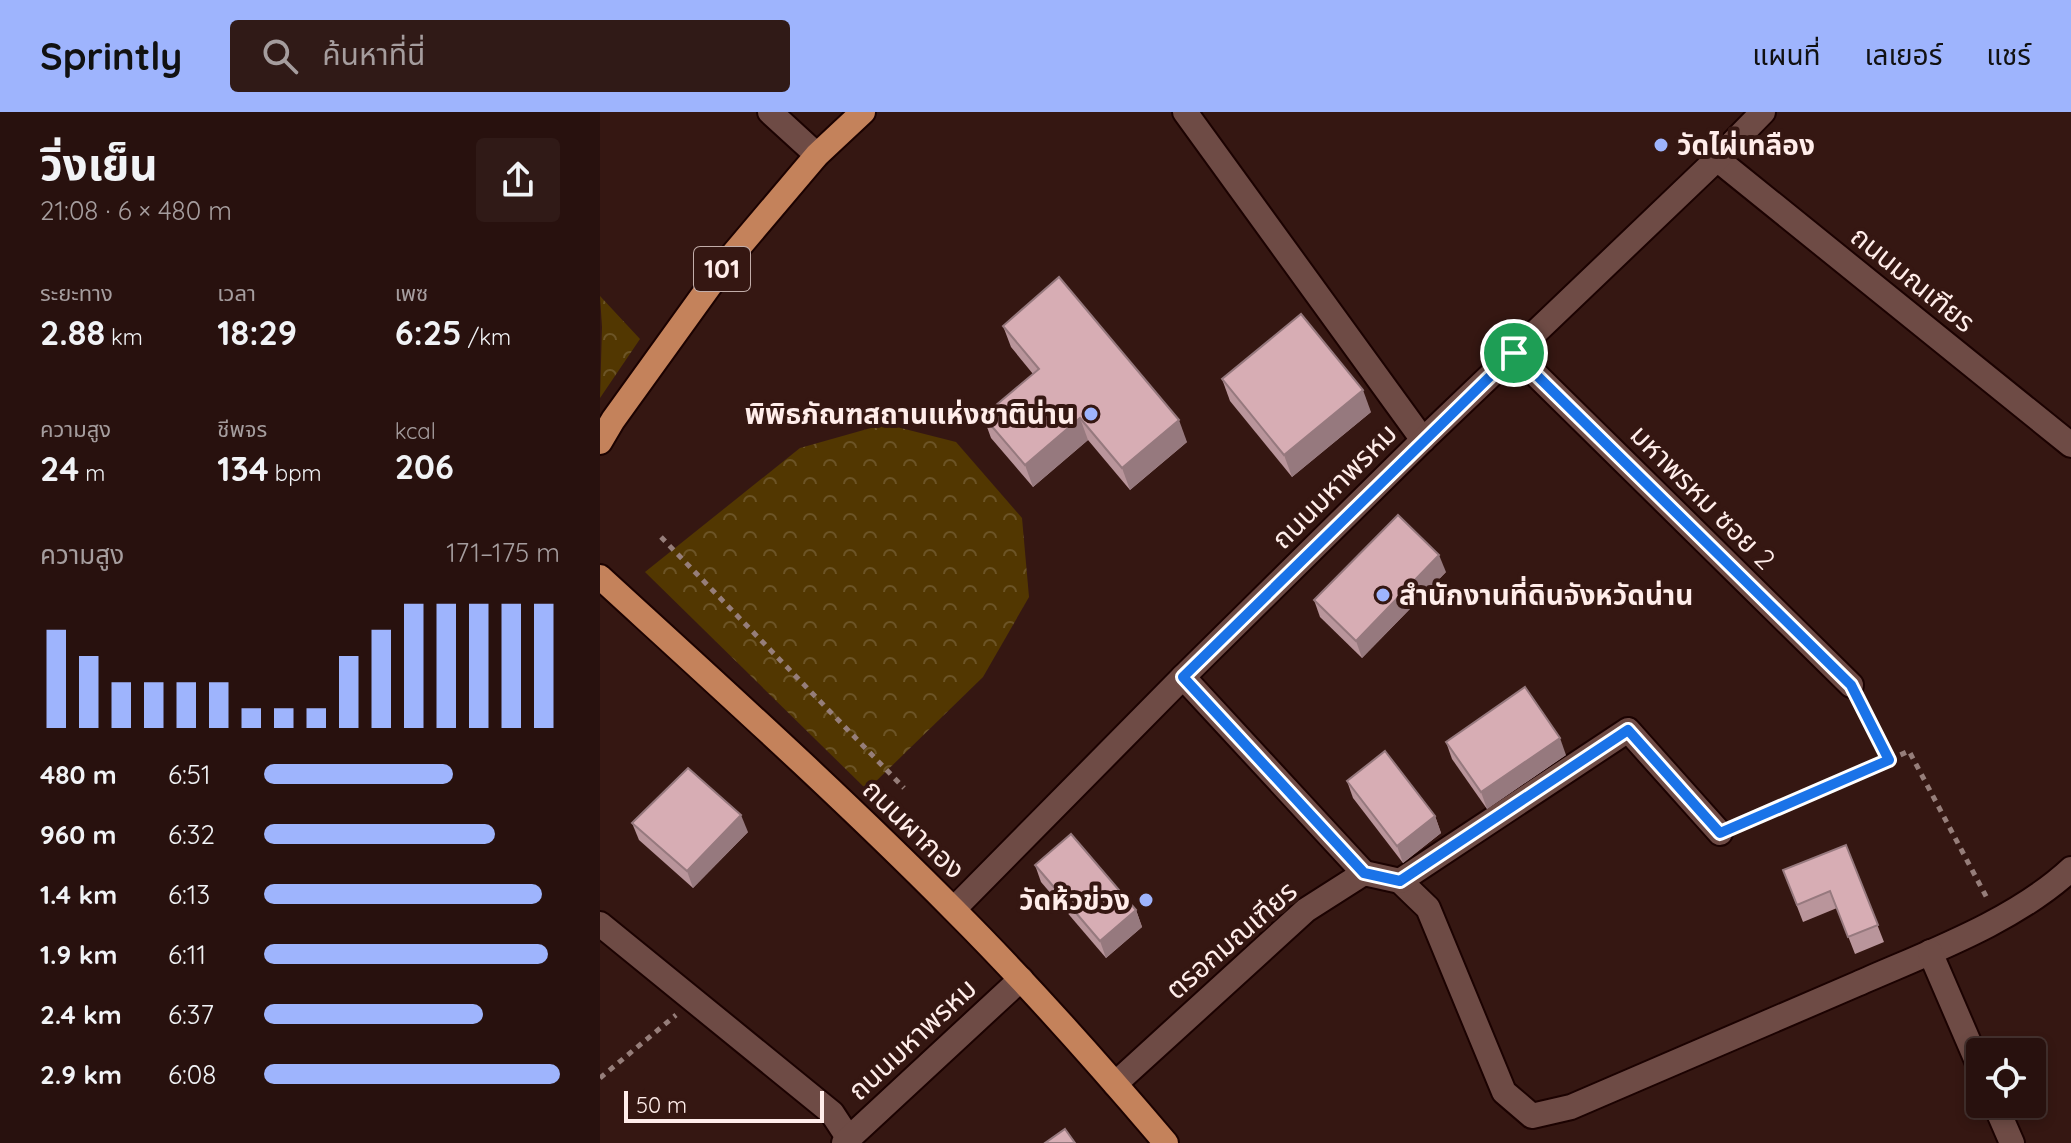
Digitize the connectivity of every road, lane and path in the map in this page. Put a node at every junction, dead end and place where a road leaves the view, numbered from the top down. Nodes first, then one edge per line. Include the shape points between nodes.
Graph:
1 (770, 112) edge
2 (863, 112) edge
3 (1185, 112) edge
4 (1763, 112) edge
5 (817, 155) junction
6 (1717, 159) junction
7 (1514, 353) junction
8 (607, 425) edge
9 (1423, 440) junction
10 (600, 442) edge
11 (2071, 445) edge
12 (661, 537) dead end
13 (600, 577) edge
14 (1183, 677) junction
15 (1851, 685) joint
16 (1889, 760) junction
17 (904, 788) dead end
18 (1720, 833) joint
19 (2071, 869) edge
20 (1364, 873) junction
21 (1400, 881) junction
22 (954, 909) junction
23 (1998, 919) junction
24 (600, 924) edge
25 (1930, 952) junction
26 (1021, 979) junction
27 (693, 1002) junction
28 (1967, 1038) edge
29 (600, 1078) edge
30 (1115, 1084) junction
31 (2001, 1118) edge
32 (847, 1141) edge
33 (1166, 1143) edge
34 (2012, 1143) edge

1 - 5 street
2 - 5 main road, 101
3 - 9 street
4 - 6 street, ถนนมหาพรหม
5 - 8 main road, 101 via 729,259
6 - 7 street, ถนนมหาพรหม
6 - 11 street, ถนนมณเฑียร
7 - 9 street, ถนนมหาพรหม
7 - 15 street, มหาพรหม ซอย 2
8 - 10 main road, 101
9 - 14 street, ถนนมหาพรหม
12 - 17 path
13 - 22 main road, ถนนผากอง
14 - 20 street
14 - 22 street, ถนนมหาพรหม
15 - 16 path
16 - 18 path
16 - 23 path via 1909,751
18 - 21 street via 1628,730
19 - 23 street via 2051,888
20 - 21 street
20 - 30 street, ตรอกมณเฑียร via 1306,910
21 - 25 street via 1428,908 1504,1092 1532,1116 1571,1107
22 - 26 main road, ถนนผากอง
23 - 25 street
24 - 27 street
25 - 28 street
26 - 30 main road, ถนนผากอง
26 - 32 street, ถนนมหาพรหม
27 - 29 path
27 - 32 street via 832,1113
30 - 33 main road, ถนนผากอง
31 - 34 street

